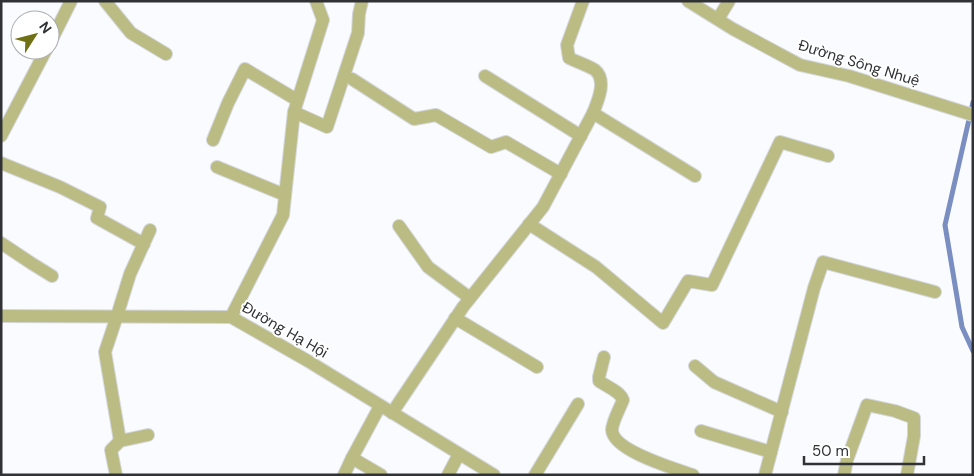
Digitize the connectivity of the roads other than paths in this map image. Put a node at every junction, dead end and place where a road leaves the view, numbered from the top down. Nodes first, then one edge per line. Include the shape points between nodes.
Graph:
1 (71, 1) edge
2 (105, 1) edge
3 (316, 1) edge
4 (362, 1) edge
5 (583, 1) edge
6 (688, 1) edge
7 (729, 1) edge
8 (718, 19) junction
9 (60, 23) edge
10 (166, 54) dead end
11 (41, 60) edge
12 (485, 76) dead end
13 (352, 78) dead end
14 (296, 106) junction
15 (594, 113) junction
16 (970, 114) edge
17 (1, 136) edge
18 (581, 136) junction
19 (213, 140) dead end
20 (828, 156) dead end
21 (1, 163) edge
22 (217, 166) dead end
23 (560, 174) junction
24 (695, 176) dead end
25 (285, 195) junction
26 (529, 224) junction
27 (399, 226) dead end
28 (150, 230) dead end
29 (1, 243) edge
30 (144, 244) junction
31 (52, 276) dead end
32 (935, 292) dead end
33 (470, 298) junction
34 (1, 316) edge
35 (117, 316) junction
36 (231, 317) junction
37 (456, 318) junction
38 (604, 357) dead end
39 (695, 366) dead end
40 (537, 367) dead end
41 (578, 404) dead end
42 (380, 406) junction
43 (782, 412) junction
44 (392, 413) junction
45 (701, 431) dead end
46 (148, 435) dead end
47 (120, 441) junction
48 (771, 452) junction
49 (459, 454) junction
50 (352, 458) junction
51 (116, 475) edge
52 (344, 475) edge
53 (381, 475) edge
54 (448, 475) edge
55 (494, 475) edge
56 (535, 475) edge
57 (693, 475) edge
58 (765, 475) edge
59 (844, 475) edge
60 (907, 475) edge

1 - 9 street
2 - 10 street via 131,33
3 - 14 street via 323,20
4 - 14 street via 358,33 327,127
5 - 15 street via 567,45 569,58 595,70 601,80
6 - 8 street, Đường Sông Nhuệ
7 - 8 street
8 - 16 street, Đường Sông Nhuệ via 800,65 849,76
11 - 17 street
12 - 18 street
13 - 23 street via 414,119 436,116 491,147 506,142
14 - 19 street via 245,69
14 - 25 street
15 - 18 street
15 - 24 street
18 - 23 street
20 - 26 street via 780,142 712,285 688,281 663,323 596,267
21 - 30 street via 100,206 97,218
22 - 25 street
23 - 26 street
25 - 36 street via 283,215
26 - 33 street
27 - 33 street via 428,267
28 - 30 street
29 - 31 street
30 - 35 street via 130,274
32 - 43 street via 823,262
33 - 37 street
34 - 35 street, Đường Hạ Hội
35 - 36 street, Đường Hạ Hội
35 - 47 street via 105,352
36 - 42 street, Đường Hạ Hội
37 - 40 street
37 - 44 street
38 - 57 street via 600,381 624,400 613,428 616,438 643,457
39 - 43 street via 714,382
41 - 56 street
42 - 44 street, Đường Hạ Hội
42 - 50 street
43 - 48 street
44 - 49 street, Đường Hạ Hội
45 - 48 street
46 - 47 street
47 - 51 street via 111,450
48 - 58 street
49 - 54 street
49 - 55 street, Đường Hạ Hội
50 - 52 street
50 - 53 street
59 - 60 street via 867,405 895,410 914,418

